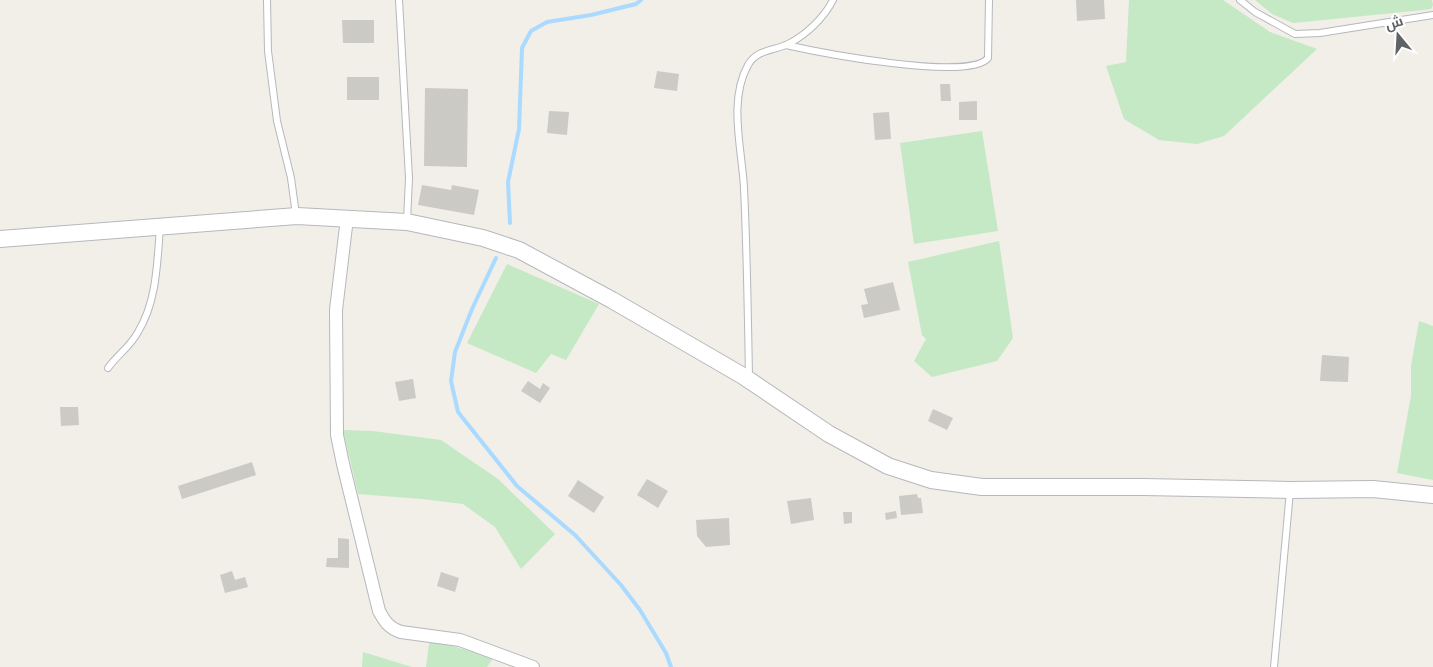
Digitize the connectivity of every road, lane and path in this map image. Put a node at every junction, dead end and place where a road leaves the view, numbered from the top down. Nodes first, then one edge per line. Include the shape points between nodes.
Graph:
1 (266, 0) edge
2 (398, 0) edge
3 (833, 0) edge
4 (989, 0) edge
5 (1240, 0) edge
6 (1433, 15) edge
7 (786, 45) junction
8 (297, 216) junction
9 (348, 218) junction
10 (407, 222) junction
11 (160, 226) junction
12 (0, 239) edge
13 (108, 368) dead end
14 (749, 380) junction
15 (1291, 490) junction
16 (1433, 495) edge
17 (533, 667) edge
18 (1274, 667) edge

1 - 8 lane via 268,51 277,121
2 - 10 lane via 409,178
3 - 7 lane via 805,34
4 - 7 lane via 988,58 974,66 921,66 836,56
5 - 6 lane via 1295,34
7 - 14 lane via 762,52 750,62 742,78 738,109 744,187
8 - 9 street
8 - 11 street
9 - 10 street
9 - 17 street via 336,310 337,436 379,611 392,629 460,640
10 - 14 street via 483,238 519,250
11 - 12 street
11 - 13 lane via 157,273 150,310 138,334
14 - 15 street via 829,434 888,466 931,480 982,488
15 - 16 street via 1373,489
15 - 18 lane

